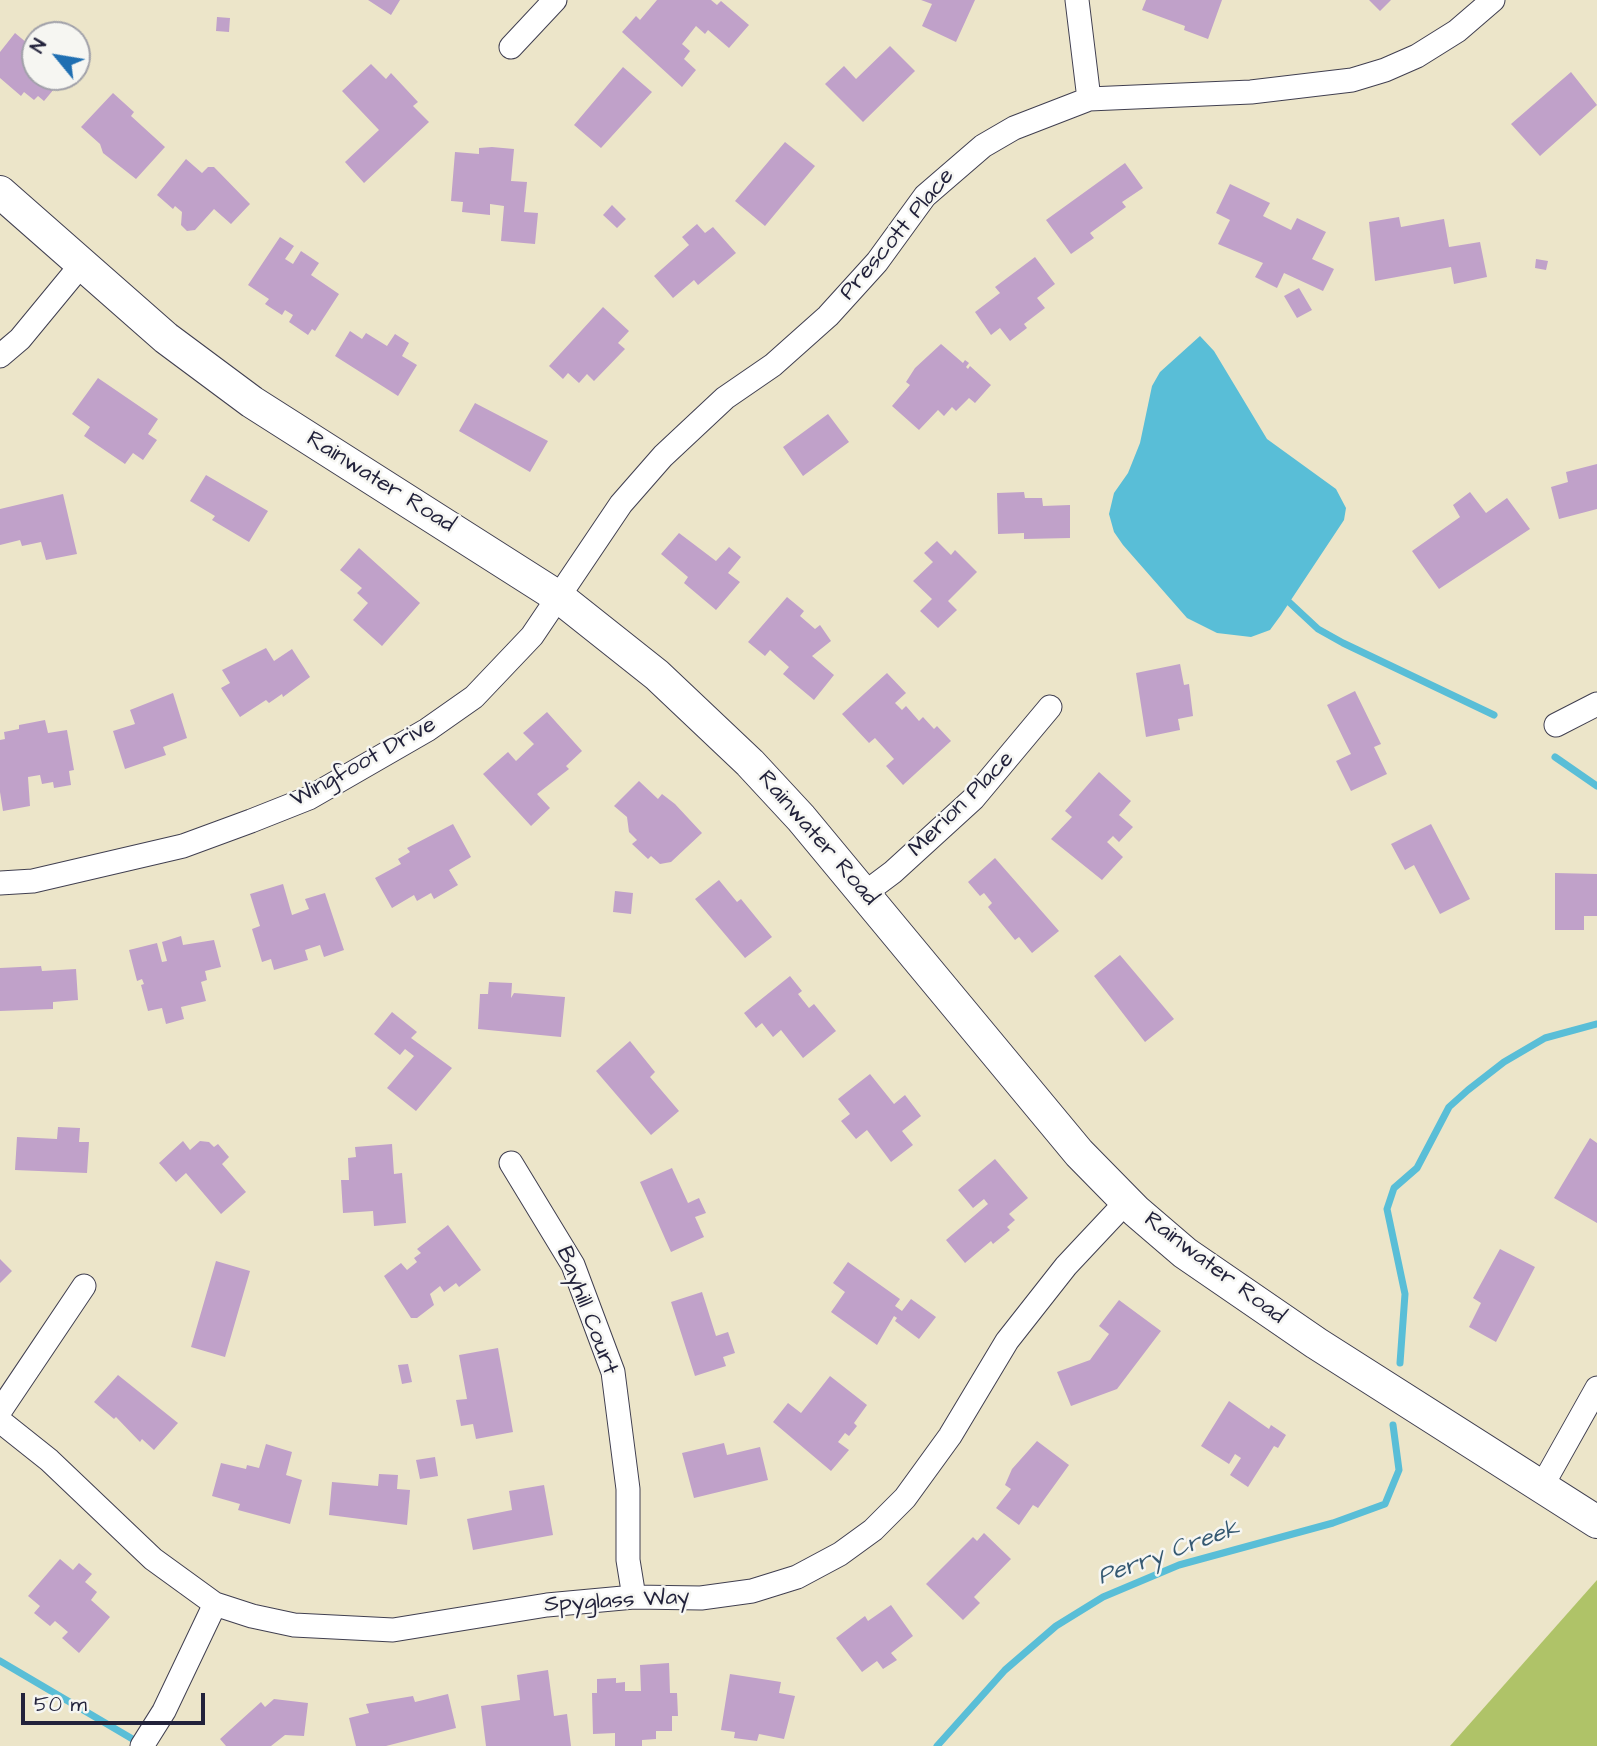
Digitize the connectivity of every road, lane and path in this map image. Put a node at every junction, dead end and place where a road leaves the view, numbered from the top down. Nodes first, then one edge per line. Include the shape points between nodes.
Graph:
1 (555, 0) edge
2 (1077, 0) edge
3 (1493, 0) edge
4 (511, 47) dead end
5 (1089, 99) junction
6 (0, 192) edge
7 (81, 265) junction
8 (0, 356) edge
9 (560, 598) junction
10 (1597, 704) edge
11 (1050, 707) dead end
12 (1556, 725) dead end
13 (0, 883) edge
14 (865, 893) junction
15 (511, 1163) dead end
16 (1127, 1201) junction
17 (84, 1286) dead end
18 (1597, 1388) edge
19 (0, 1411) edge
20 (0, 1422) edge
21 (1542, 1486) junction
22 (1597, 1521) edge
23 (634, 1597) junction
24 (215, 1604) junction
25 (142, 1746) edge

1 - 4 street
2 - 5 street
3 - 5 street, Prescott Place via 1457,31 1417,56 1352,80 1251,92
5 - 9 street, Prescott Place via 1014,128 946,175 828,316 773,365 725,398 663,457 621,504
6 - 7 street, Rainwater Road
7 - 8 street via 20,340
7 - 9 street, Rainwater Road via 166,338 251,402
9 - 13 street, Wingfoot Drive via 532,636 474,697 427,730 309,798 183,846 33,881
9 - 14 street, Rainwater Road via 709,722 784,799
10 - 12 street
11 - 14 street, Merion Place via 972,799
14 - 16 street, Rainwater Road via 1079,1153
15 - 23 street, Bayhill Court via 573,1265 613,1372 627,1476 628,1560
16 - 21 street, Rainwater Road via 1185,1253 1267,1311
16 - 23 street, Spyglass Way via 1032,1308 924,1475 873,1530 797,1577 752,1591 701,1598
17 - 19 street
18 - 21 street
20 - 24 street, Spyglass Way via 49,1460 153,1559
21 - 22 street, Rainwater Road
23 - 24 street, Spyglass Way via 492,1612 393,1630 294,1625
24 - 25 street via 164,1711

